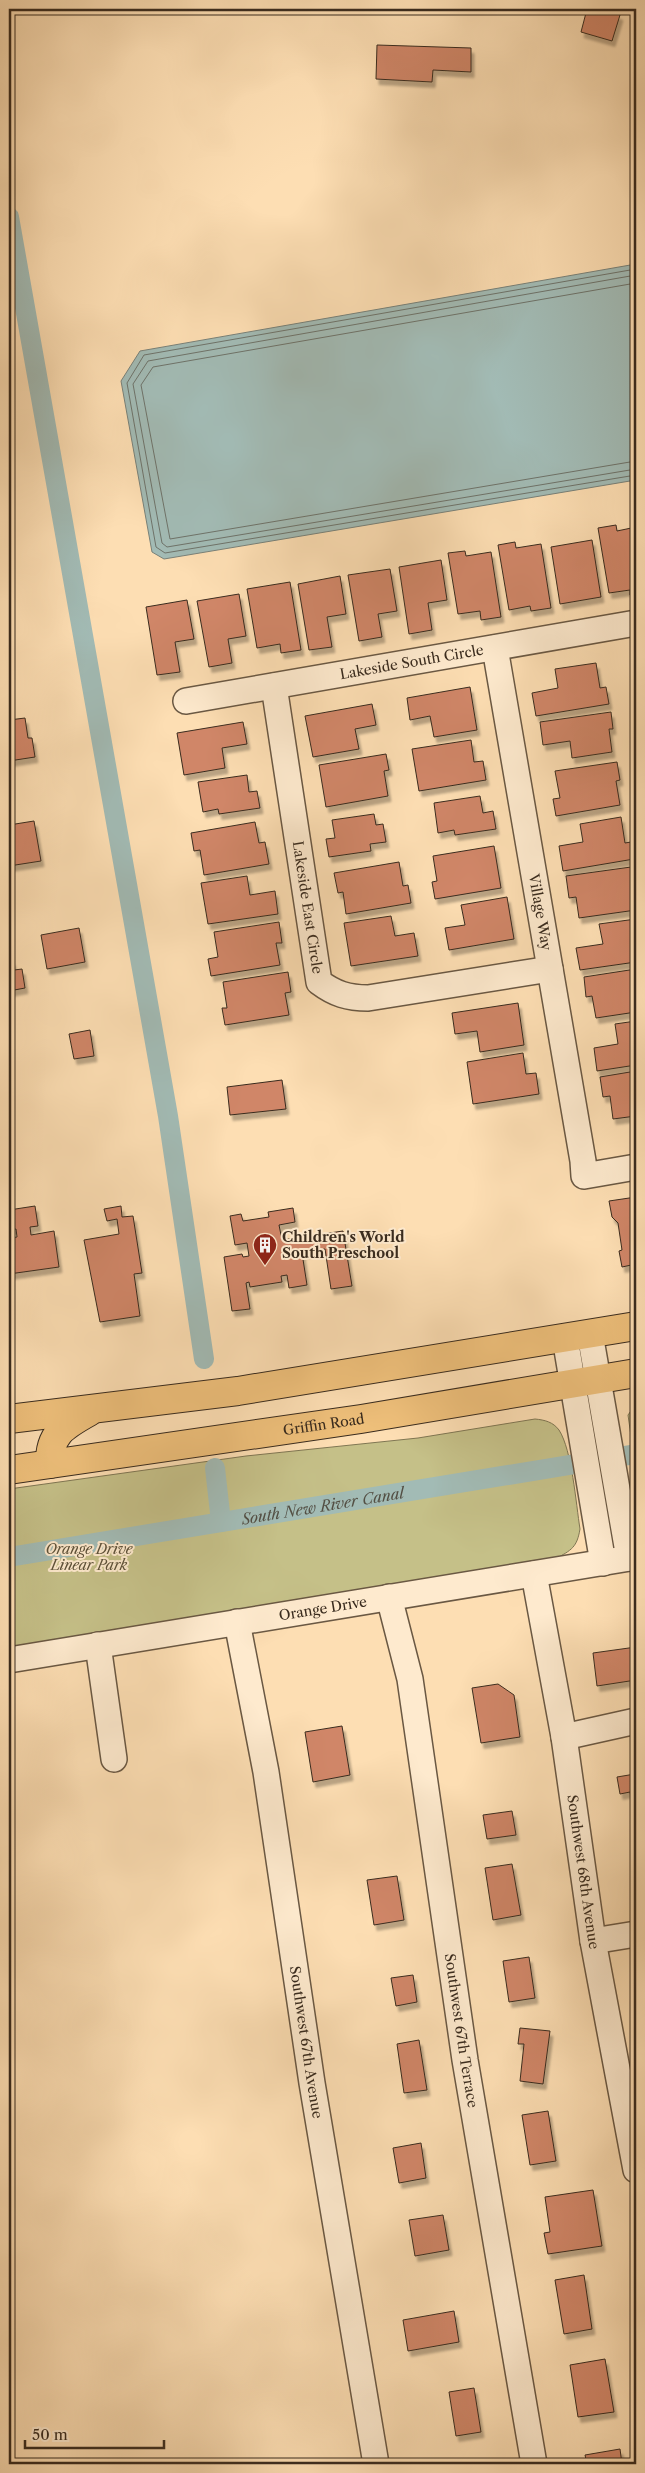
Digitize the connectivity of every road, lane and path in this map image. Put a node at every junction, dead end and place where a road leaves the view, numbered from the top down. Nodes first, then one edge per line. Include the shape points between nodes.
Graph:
1 (636, 623) edge
2 (495, 648) junction
3 (274, 686) junction
4 (186, 701) dead end
5 (550, 969) junction
6 (636, 1167) edge
7 (636, 1326) edge
8 (578, 1336) junction
9 (636, 1373) edge
10 (585, 1382) junction
11 (94, 1409) junction
12 (9, 1419) edge
13 (50, 1464) junction
14 (9, 1470) edge
15 (633, 1558) edge
16 (603, 1563) junction
17 (534, 1574) junction
18 (389, 1596) junction
19 (237, 1622) junction
20 (98, 1645) junction
21 (9, 1660) edge
22 (636, 1721) edge
23 (564, 1737) junction
24 (114, 1759) dead end
25 (636, 1934) edge
26 (593, 1941) junction
27 (635, 2156) edge
28 (376, 2464) edge
29 (534, 2464) edge

1 - 2 street, Lakeside South Circle
2 - 3 street, Lakeside South Circle
2 - 5 street, Village Way
3 - 4 street, Lakeside South Circle
3 - 5 street, Lakeside East Circle via 319,982 349,998 368,998
5 - 6 street, Village Way via 584,1176
7 - 8 main road
8 - 10 street
8 - 11 main road via 334,1376
9 - 10 main road, Griffin Road
10 - 13 main road, Griffin Road via 361,1419
10 - 15 street via 604,1414 623,1525
10 - 16 street via 578,1418
11 - 12 main road
11 - 13 main road via 66,1425 56,1436 50,1449
13 - 14 main road, Griffin Road
15 - 16 street, Orange Drive
16 - 17 street, Orange Drive
17 - 18 street, Orange Drive
17 - 23 street, Southwest 68th Avenue
18 - 19 street, Orange Drive
18 - 29 street, Southwest 67th Terrace via 410,1678 465,2060
19 - 20 street, Orange Drive
19 - 28 street, Southwest 67th Avenue via 266,1772 312,2084
20 - 21 street, Orange Drive
20 - 24 street
22 - 23 street
23 - 26 street, Southwest 68th Avenue
25 - 26 street
26 - 27 street, Southwest 68th Avenue

